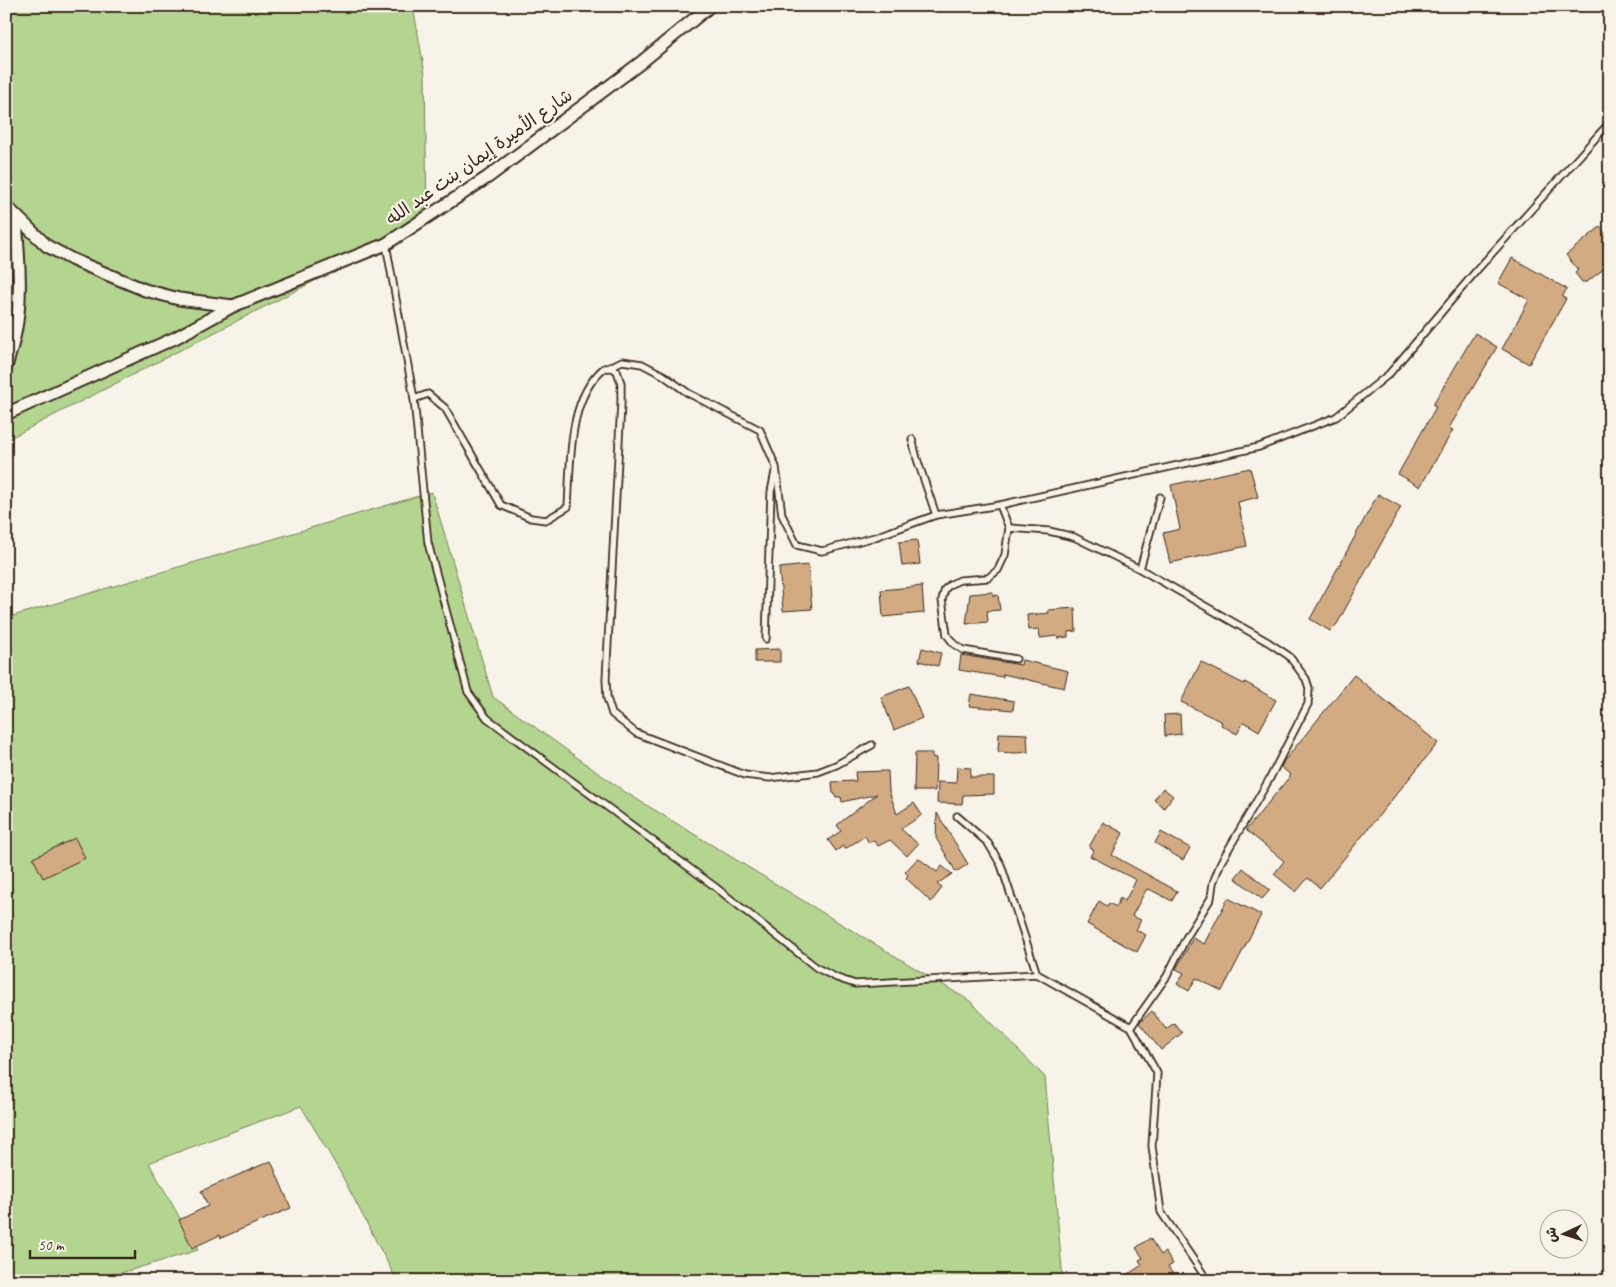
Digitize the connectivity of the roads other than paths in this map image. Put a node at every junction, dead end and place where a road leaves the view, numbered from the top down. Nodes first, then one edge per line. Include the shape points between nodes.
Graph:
1 (710, 6) edge
2 (1610, 122) edge
3 (6, 206) edge
4 (16, 216) junction
5 (386, 244) junction
6 (234, 306) junction
7 (6, 367) edge
8 (608, 368) junction
9 (414, 399) junction
10 (6, 414) edge
11 (912, 439) dead end
12 (776, 467) junction
13 (1160, 498) dead end
14 (1000, 504) junction
15 (936, 515) junction
16 (1009, 528) junction
17 (1140, 569) junction
18 (766, 639) dead end
19 (1016, 659) dead end
20 (872, 745) dead end
21 (957, 816) dead end
22 (1036, 974) junction
23 (1131, 1027) junction
24 (1208, 1281) edge

1 - 5 street, شارع الأميرة إيمان بنت عبد الله via 639,64 488,177
2 - 14 lane via 1389,374 1336,417 1259,447
3 - 4 street, شارع الأميرة إيمان بنت عبد الله
4 - 6 street, شارع الأميرة إيمان بنت عبد الله via 47,246 106,274 145,290 179,299
4 - 7 street via 18,304 16,333
5 - 6 street, شارع الأميرة إيمان بنت عبد الله
5 - 9 lane
6 - 10 street via 176,338
8 - 9 lane via 604,368 591,382 575,419 568,506 546,520 531,518 501,505 445,408 428,394
8 - 12 lane via 622,361 642,364 688,393 760,430
8 - 20 lane via 617,371 621,384 606,679 612,714 636,733 745,775 770,778 818,772
9 - 22 lane via 428,543 468,692 487,718 714,886 817,968 837,978 855,984
11 - 15 lane
12 - 15 lane via 782,515 797,545 822,551 875,537
12 - 18 lane via 771,492
13 - 17 lane
14 - 15 lane
14 - 16 lane
16 - 17 lane via 1049,531 1074,537
16 - 19 lane via 1005,555 992,576 951,584 945,589 942,600 947,635 954,644 963,650
17 - 23 lane via 1289,656 1306,679 1310,696 1270,778 1221,862 1211,898 1167,976
21 - 22 lane via 988,843 1001,865
22 - 23 lane
23 - 24 lane via 1157,1073 1152,1146 1161,1212

